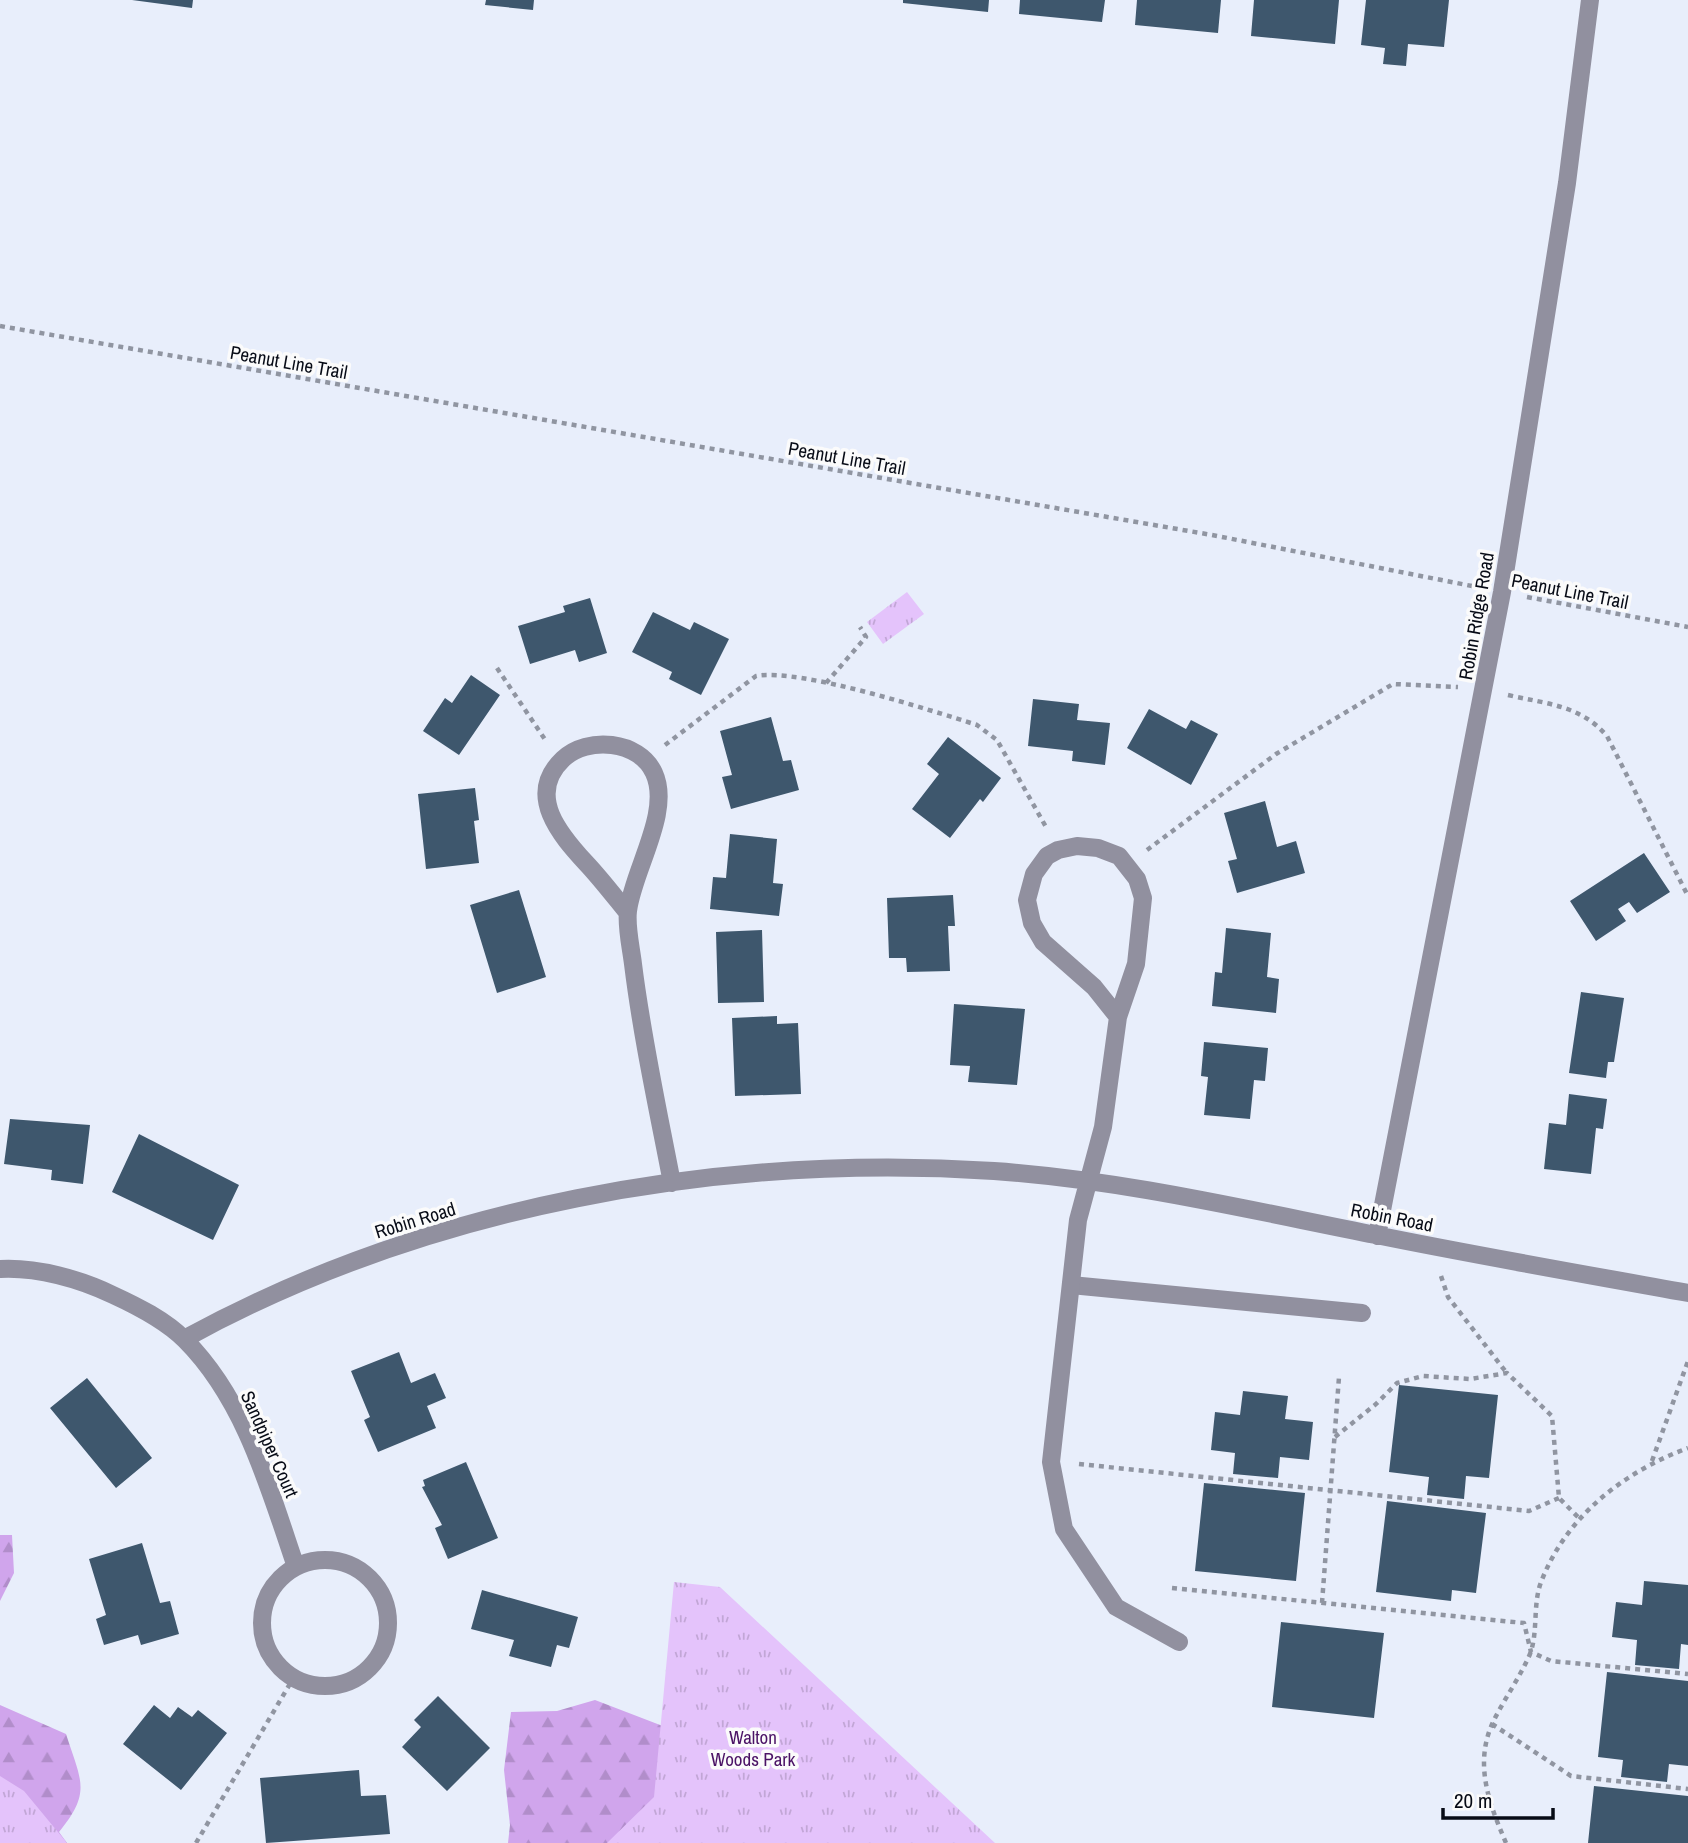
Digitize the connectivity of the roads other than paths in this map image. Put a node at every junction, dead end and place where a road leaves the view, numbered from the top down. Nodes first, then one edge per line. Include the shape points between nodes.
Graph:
1 (1590, 0) edge
2 (628, 912) junction
3 (1118, 1017) junction
4 (1089, 1181) junction
5 (672, 1183) junction
6 (1377, 1236) junction
7 (0, 1269) edge
8 (1071, 1285) junction
9 (1688, 1293) edge
10 (1362, 1313) dead end
11 (184, 1339) junction
12 (296, 1567) junction
13 (1179, 1642) dead end

1 - 6 street, Robin Ridge Road via 1567,183 1502,592
2 - 2 street via 660,792 645,761 625,747 595,744 571,752 560,762 551,774 547,797 553,824 566,844
2 - 5 street via 638,1005
3 - 3 street via 1136,964 1143,898 1138,879 1119,856 1098,848 1058,849 1034,874 1027,900 1032,923 1043,942 1094,987
3 - 4 street via 1103,1126
4 - 5 street, Robin Road via 936,1168 794,1171
4 - 6 street, Robin Road
4 - 8 street via 1078,1220
5 - 11 street, Robin Road via 520,1212 399,1246 243,1307
6 - 9 street, Robin Road
7 - 11 street, Sandpiper Court via 93,1285 141,1308
8 - 10 street
8 - 13 street via 1051,1462 1064,1530 1116,1606
11 - 12 street, Sandpiper Court via 230,1399 264,1473
12 - 12 street via 316,1560 338,1561 358,1569 374,1583 385,1602 388,1624 379,1654 357,1677 337,1685 314,1685 277,1664 267,1648 262,1630 269,1593

